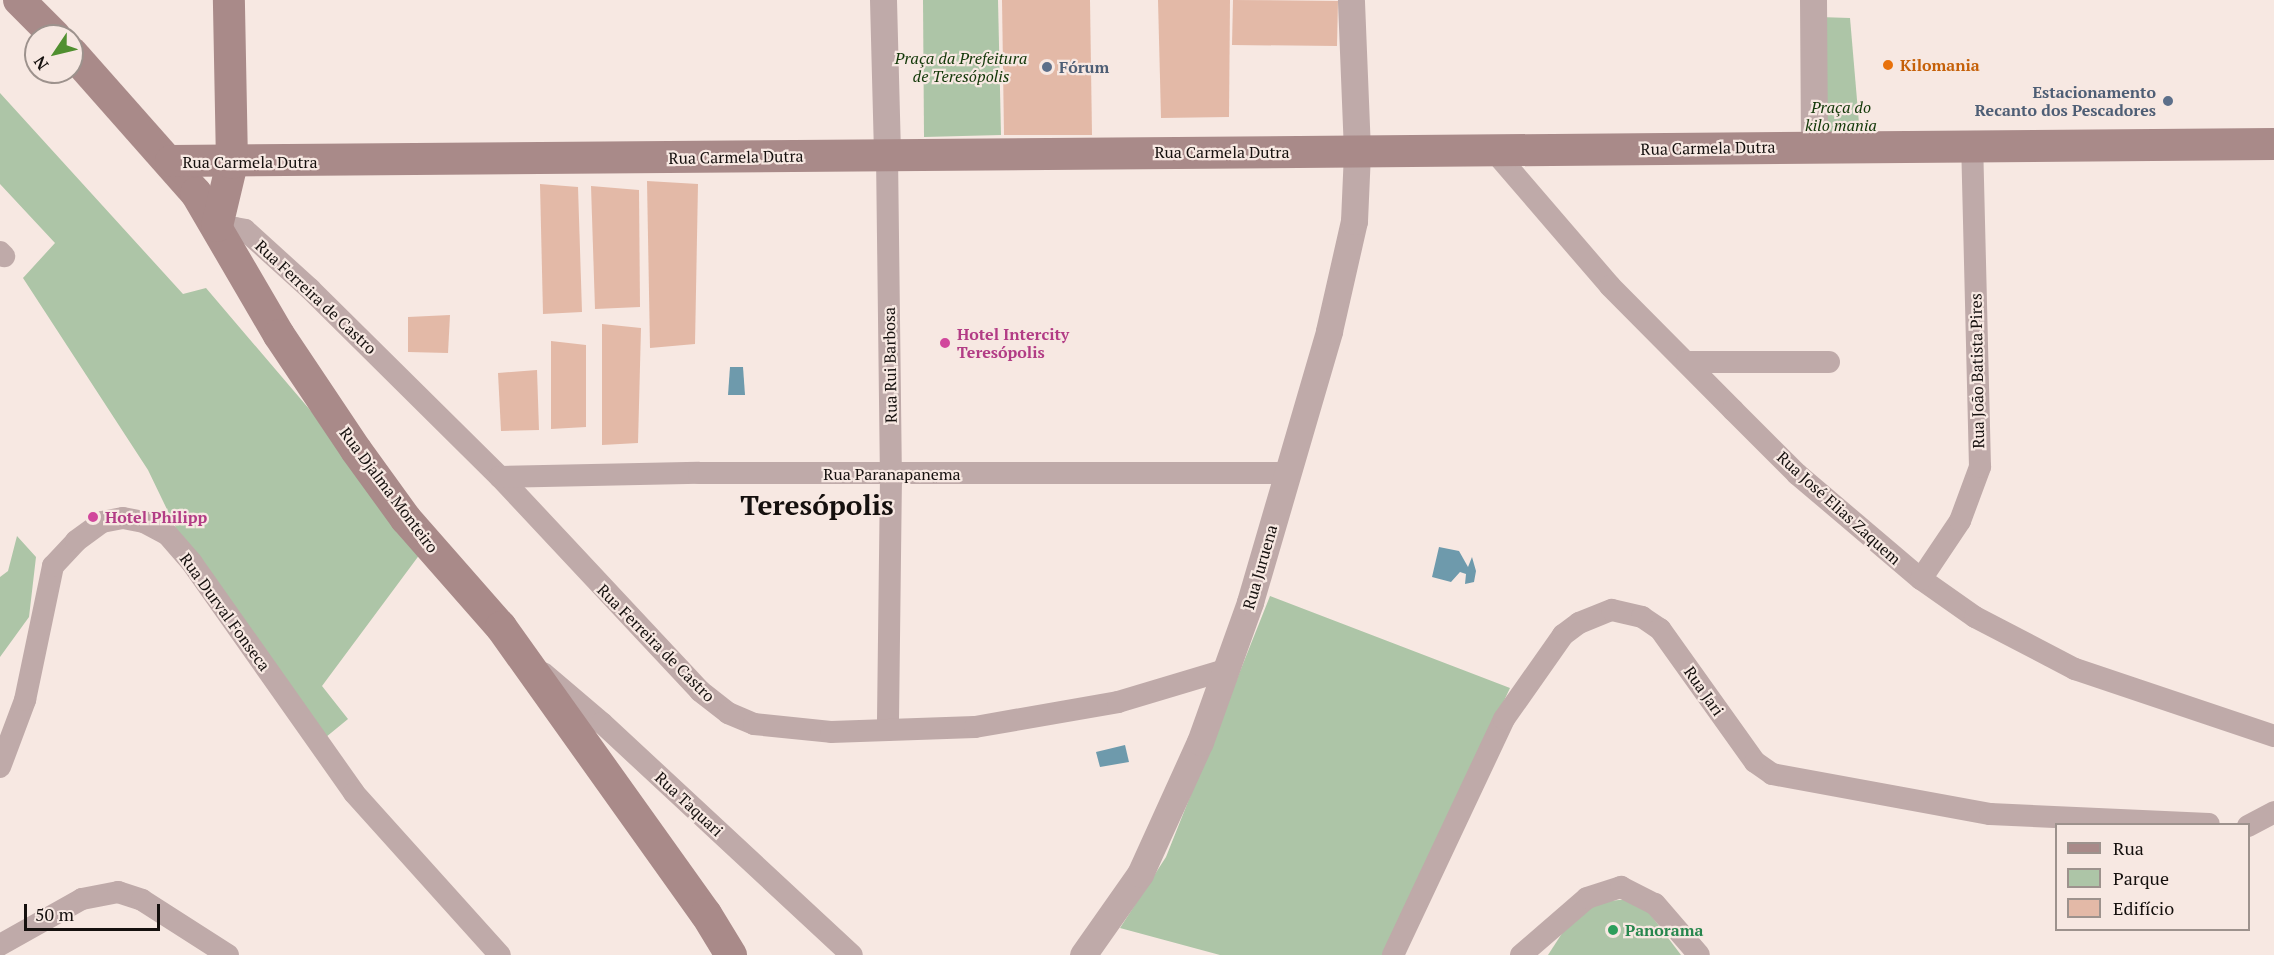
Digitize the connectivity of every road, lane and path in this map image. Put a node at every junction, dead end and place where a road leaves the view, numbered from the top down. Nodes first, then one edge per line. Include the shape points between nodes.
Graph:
1 (19, 0) edge
2 (229, 0) edge
3 (883, 0) edge
4 (1351, 0) edge
5 (1813, 0) edge
6 (43, 24) edge
7 (84, 66) edge
8 (2274, 144) edge
9 (1814, 147) junction
10 (1972, 147) junction
11 (1357, 151) junction
12 (1494, 151) junction
13 (887, 155) junction
14 (171, 161) junction
15 (232, 163) junction
16 (222, 234) junction
17 (1687, 362) junction
18 (1829, 362) dead end
19 (1285, 473) junction
20 (891, 475) junction
21 (500, 477) junction
22 (1921, 579) junction
23 (522, 657) junction
24 (1228, 669) junction
25 (888, 730) junction
26 (2274, 736) edge
27 (0, 767) edge
28 (2274, 812) edge
29 (2169, 823) edge
30 (2250, 825) edge
31 (0, 945) edge
32 (228, 955) edge
33 (500, 955) edge
34 (731, 955) edge
35 (852, 955) edge
36 (1083, 955) edge
37 (1393, 955) edge
38 (1521, 955) edge
39 (1699, 955) edge

1 - 6 main road
2 - 15 main road
3 - 13 street, Rua Rui Barbosa
4 - 11 street, Rua Juruena
5 - 9 street
7 - 14 main road, Rua Djalma Monteiro
8 - 10 main road, Rua Carmela Dutra
9 - 10 main road, Rua Carmela Dutra
9 - 12 main road, Rua Carmela Dutra
10 - 22 street, Rua João Batista Pires via 1980,467 1960,521
11 - 12 main road, Rua Carmela Dutra
11 - 13 main road, Rua Carmela Dutra
11 - 19 street, Rua Juruena via 1354,221 1345,266 1318,371
12 - 17 street, Rua José Elias Zaquem via 1610,286
13 - 15 main road, Rua Carmela Dutra
13 - 20 street, Rua Rui Barbosa
14 - 15 main road, Rua Carmela Dutra
14 - 16 main road, Rua Djalma Monteiro
15 - 16 main road
16 - 21 street, Rua Ferreira de Castro via 236,228 245,230 355,331
16 - 23 main road, Rua Djalma Monteiro via 279,335 356,450 406,519 501,627
17 - 18 street
17 - 22 street, Rua José Elias Zaquem via 1797,474
19 - 20 street, Rua Paranapanema
19 - 24 street, Rua Juruena
20 - 21 street, Rua Paranapanema
20 - 25 street, Rua Rui Barbosa
21 - 25 street, Rua Ferreira de Castro via 700,691 728,713 754,724 784,729
22 - 26 street, Rua José Elias Zaquem via 1975,617 2075,669
23 - 34 main road, Rua Djalma Monteiro
23 - 35 street, Rua Taquari via 602,723
24 - 25 street, Rua Ferreira de Castro via 1118,702 1027,720 975,727
24 - 36 street, Rua Juruena via 1163,830 1140,874
27 - 33 street, Rua Durval Fonseca via 25,700 44,593 53,566 76,541 102,522 123,518 144,522 167,534 192,562 354,793
28 - 30 street
29 - 37 street, Rua Jari via 1990,814 1772,774 1755,762 1660,629 1642,617 1612,610 1579,623 1563,635 1504,718
31 - 32 street via 82,899 118,892 142,900
38 - 39 street via 1587,898 1622,887 1655,904

